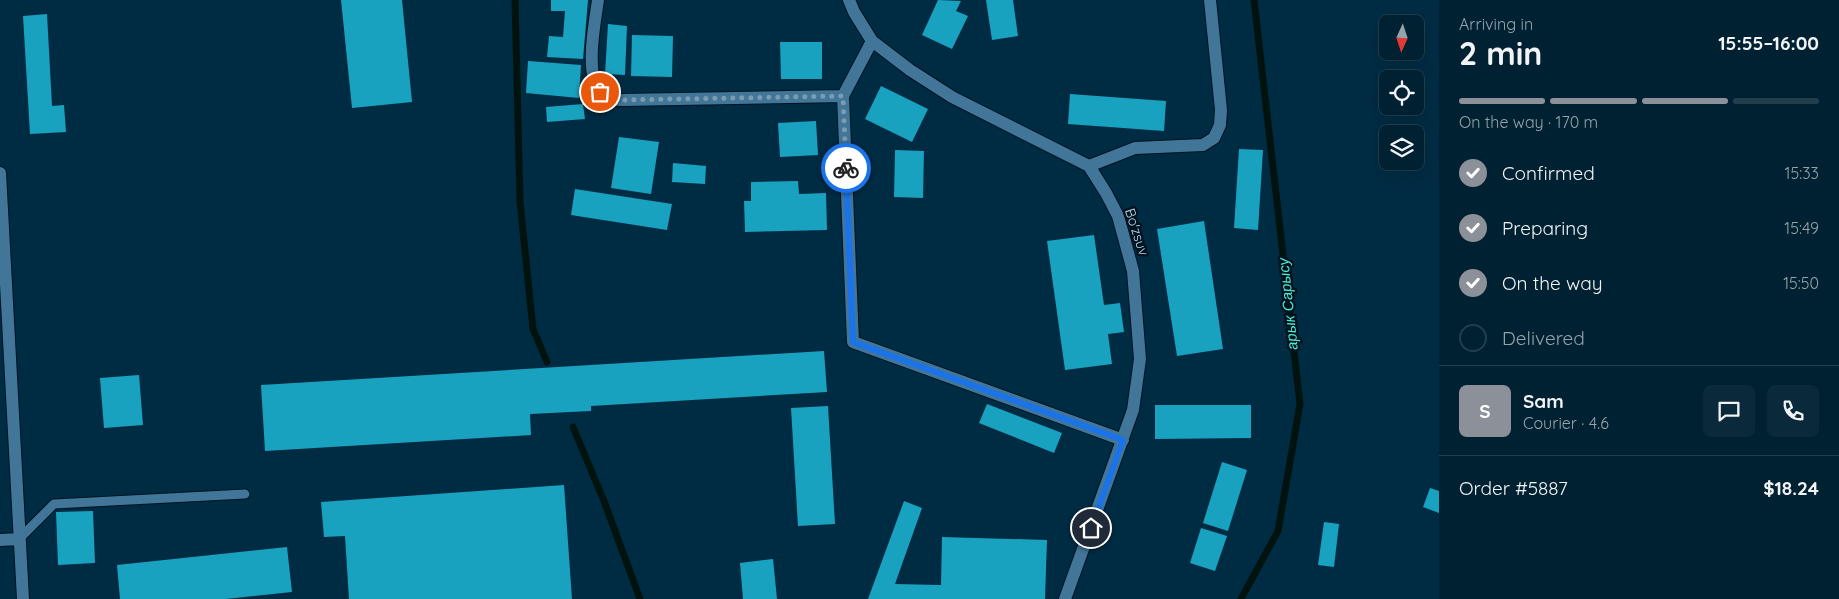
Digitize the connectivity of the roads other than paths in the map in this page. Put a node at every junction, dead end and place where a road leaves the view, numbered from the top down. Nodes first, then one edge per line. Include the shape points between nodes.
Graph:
1 (598, 0) edge
2 (849, 0) edge
3 (1210, 0) edge
4 (872, 41) junction
5 (843, 96) junction
6 (1089, 166) junction
7 (0, 173) edge
8 (1, 220) edge
9 (1123, 440) junction
10 (245, 494) dead end
11 (19, 539) junction
12 (0, 540) edge
13 (23, 599) edge
14 (1065, 599) edge

1 - 5 street via 592,73 596,87 608,98
2 - 4 street
3 - 6 street via 1221,110 1220,125 1214,138 1203,145 1134,148
4 - 5 street
4 - 6 street via 952,97
5 - 9 street via 853,342
6 - 9 street, Bo'zsuv via 1118,216 1133,271 1140,359 1133,410
7 - 8 street
8 - 11 street
9 - 14 street, Bo'zsuv
10 - 11 lane via 54,504
11 - 12 street
11 - 13 street

